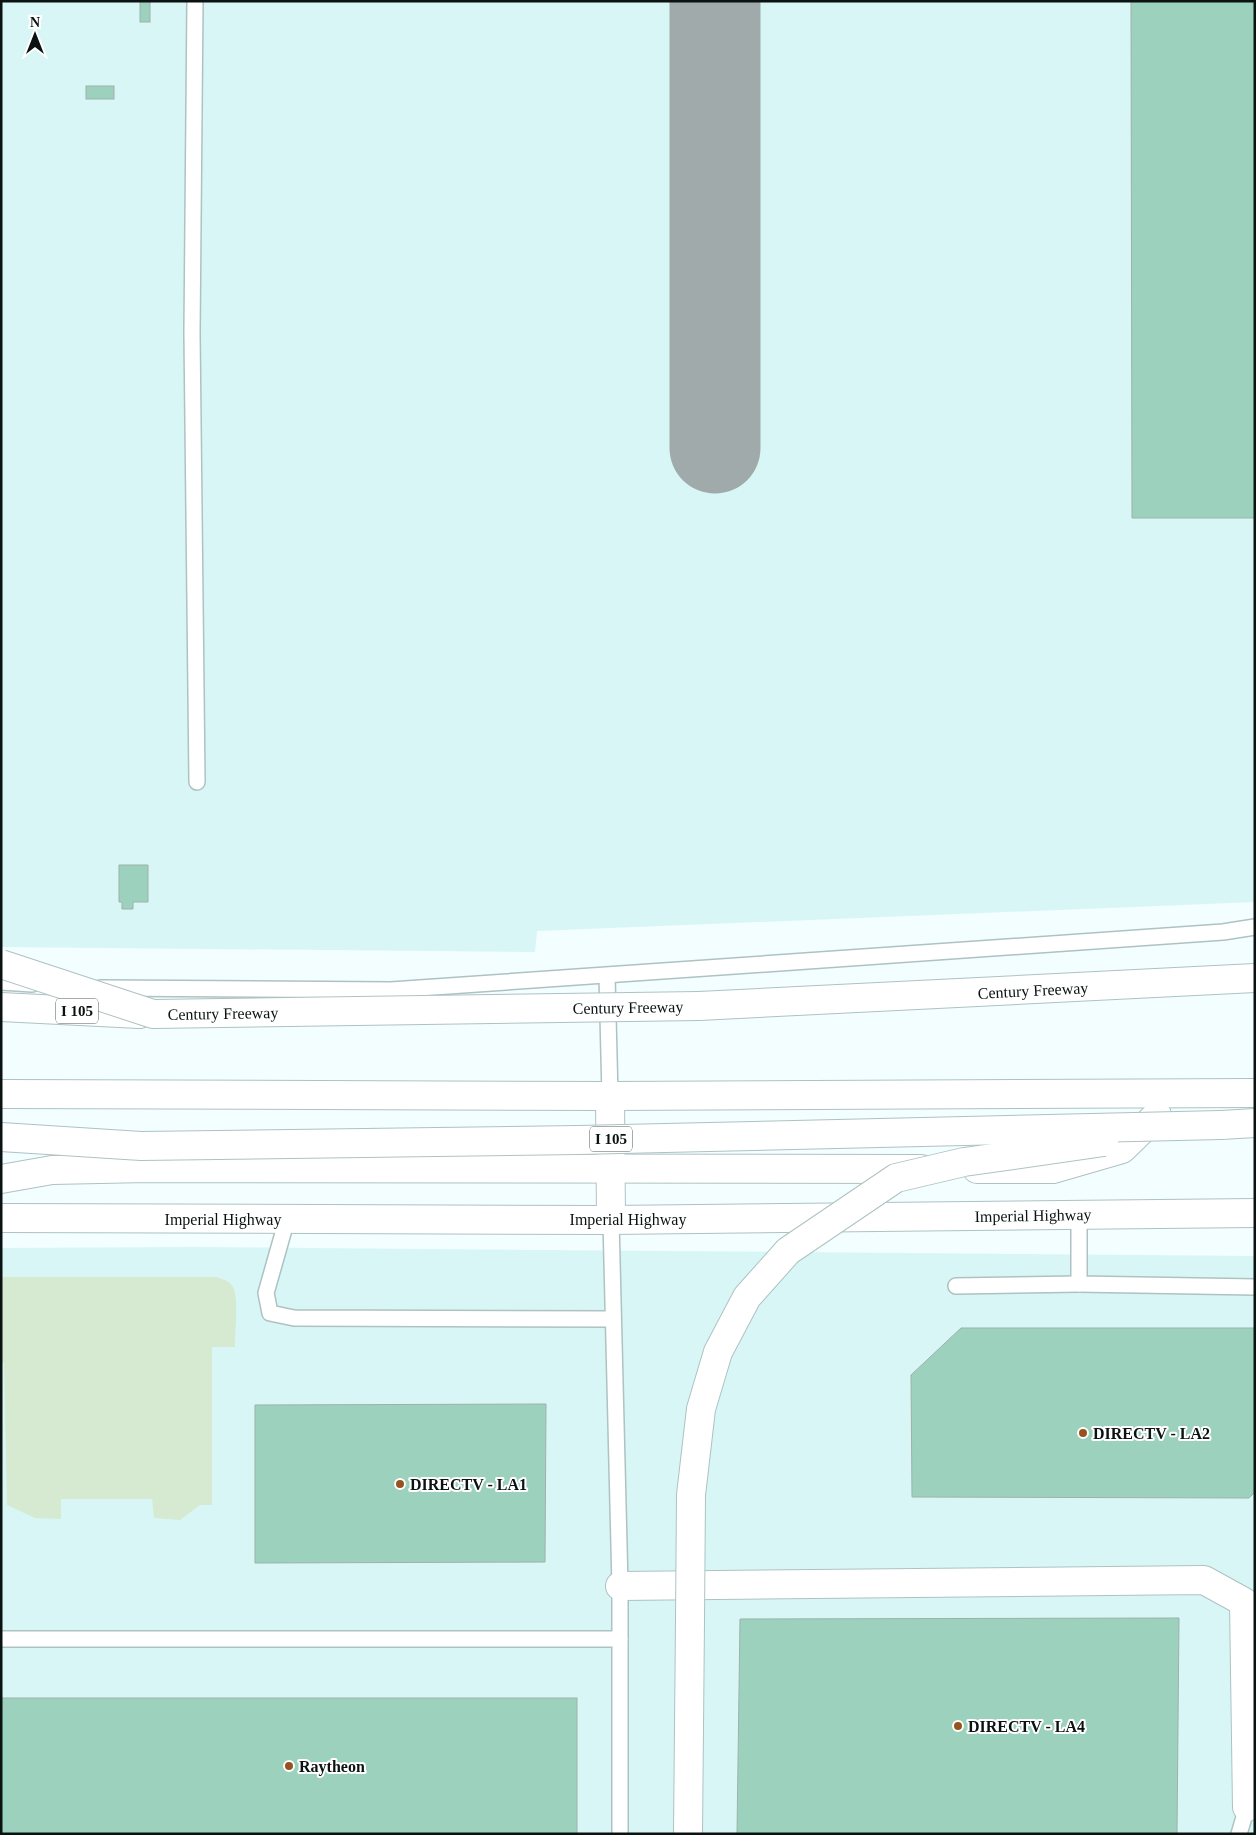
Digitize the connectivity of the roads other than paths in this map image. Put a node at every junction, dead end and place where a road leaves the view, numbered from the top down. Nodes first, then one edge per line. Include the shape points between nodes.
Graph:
1 (195, 1) edge
2 (198, 782) dead end
3 (1255, 927) edge
4 (1, 964) edge
5 (607, 976) junction
6 (1255, 978) edge
7 (1, 982) edge
8 (1, 1007) edge
9 (153, 1014) junction
10 (1255, 1093) edge
11 (1, 1094) edge
12 (1171, 1094) junction
13 (610, 1096) junction
14 (1255, 1123) edge
15 (1221, 1125) junction
16 (1, 1137) edge
17 (1, 1146) edge
18 (141, 1146) junction
19 (610, 1169) junction
20 (1, 1179) edge
21 (1255, 1213) edge
22 (1079, 1215) junction
23 (1, 1218) edge
24 (287, 1219) junction
25 (611, 1220) junction
26 (1079, 1284) junction
27 (956, 1286) dead end
28 (1255, 1287) edge
29 (613, 1319) junction
30 (620, 1586) junction
31 (1, 1639) edge
32 (620, 1639) junction
33 (1247, 1807) joint
34 (620, 1834) edge
35 (688, 1834) edge
36 (1239, 1834) edge

1 - 2 lane via 192,343
3 - 5 lane via 1223,932
4 - 9 main road, bridge
5 - 7 lane via 391,990 124,989
5 - 13 lane
6 - 9 main road, Century Freeway / I 105, bridge via 699,1006
8 - 9 main road, Century Freeway / I 105, bridge
10 - 12 main road
11 - 13 main road
12 - 13 main road
12 - 19 main road via 1154,1119 1122,1149 1053,1169
13 - 19 main road
14 - 15 main road, I 105
15 - 18 main road, I 105, bridge
15 - 35 main road, bridge via 964,1162 896,1178 788,1251 747,1296 718,1352 704,1399 691,1495
16 - 18 main road, I 105, bridge
17 - 18 main road, bridge
19 - 20 main road via 138,1168 52,1170
19 - 25 main road
21 - 22 main road, Imperial Highway
22 - 25 main road, Imperial Highway
22 - 26 lane
23 - 24 main road, Imperial Highway
24 - 25 main road, Imperial Highway
24 - 29 lane via 266,1293 270,1313 294,1318
25 - 29 lane
26 - 27 lane
26 - 28 lane
29 - 30 lane
30 - 32 lane
30 - 33 main road via 1204,1580 1244,1602
31 - 32 lane
32 - 34 lane
33 - 36 lane

